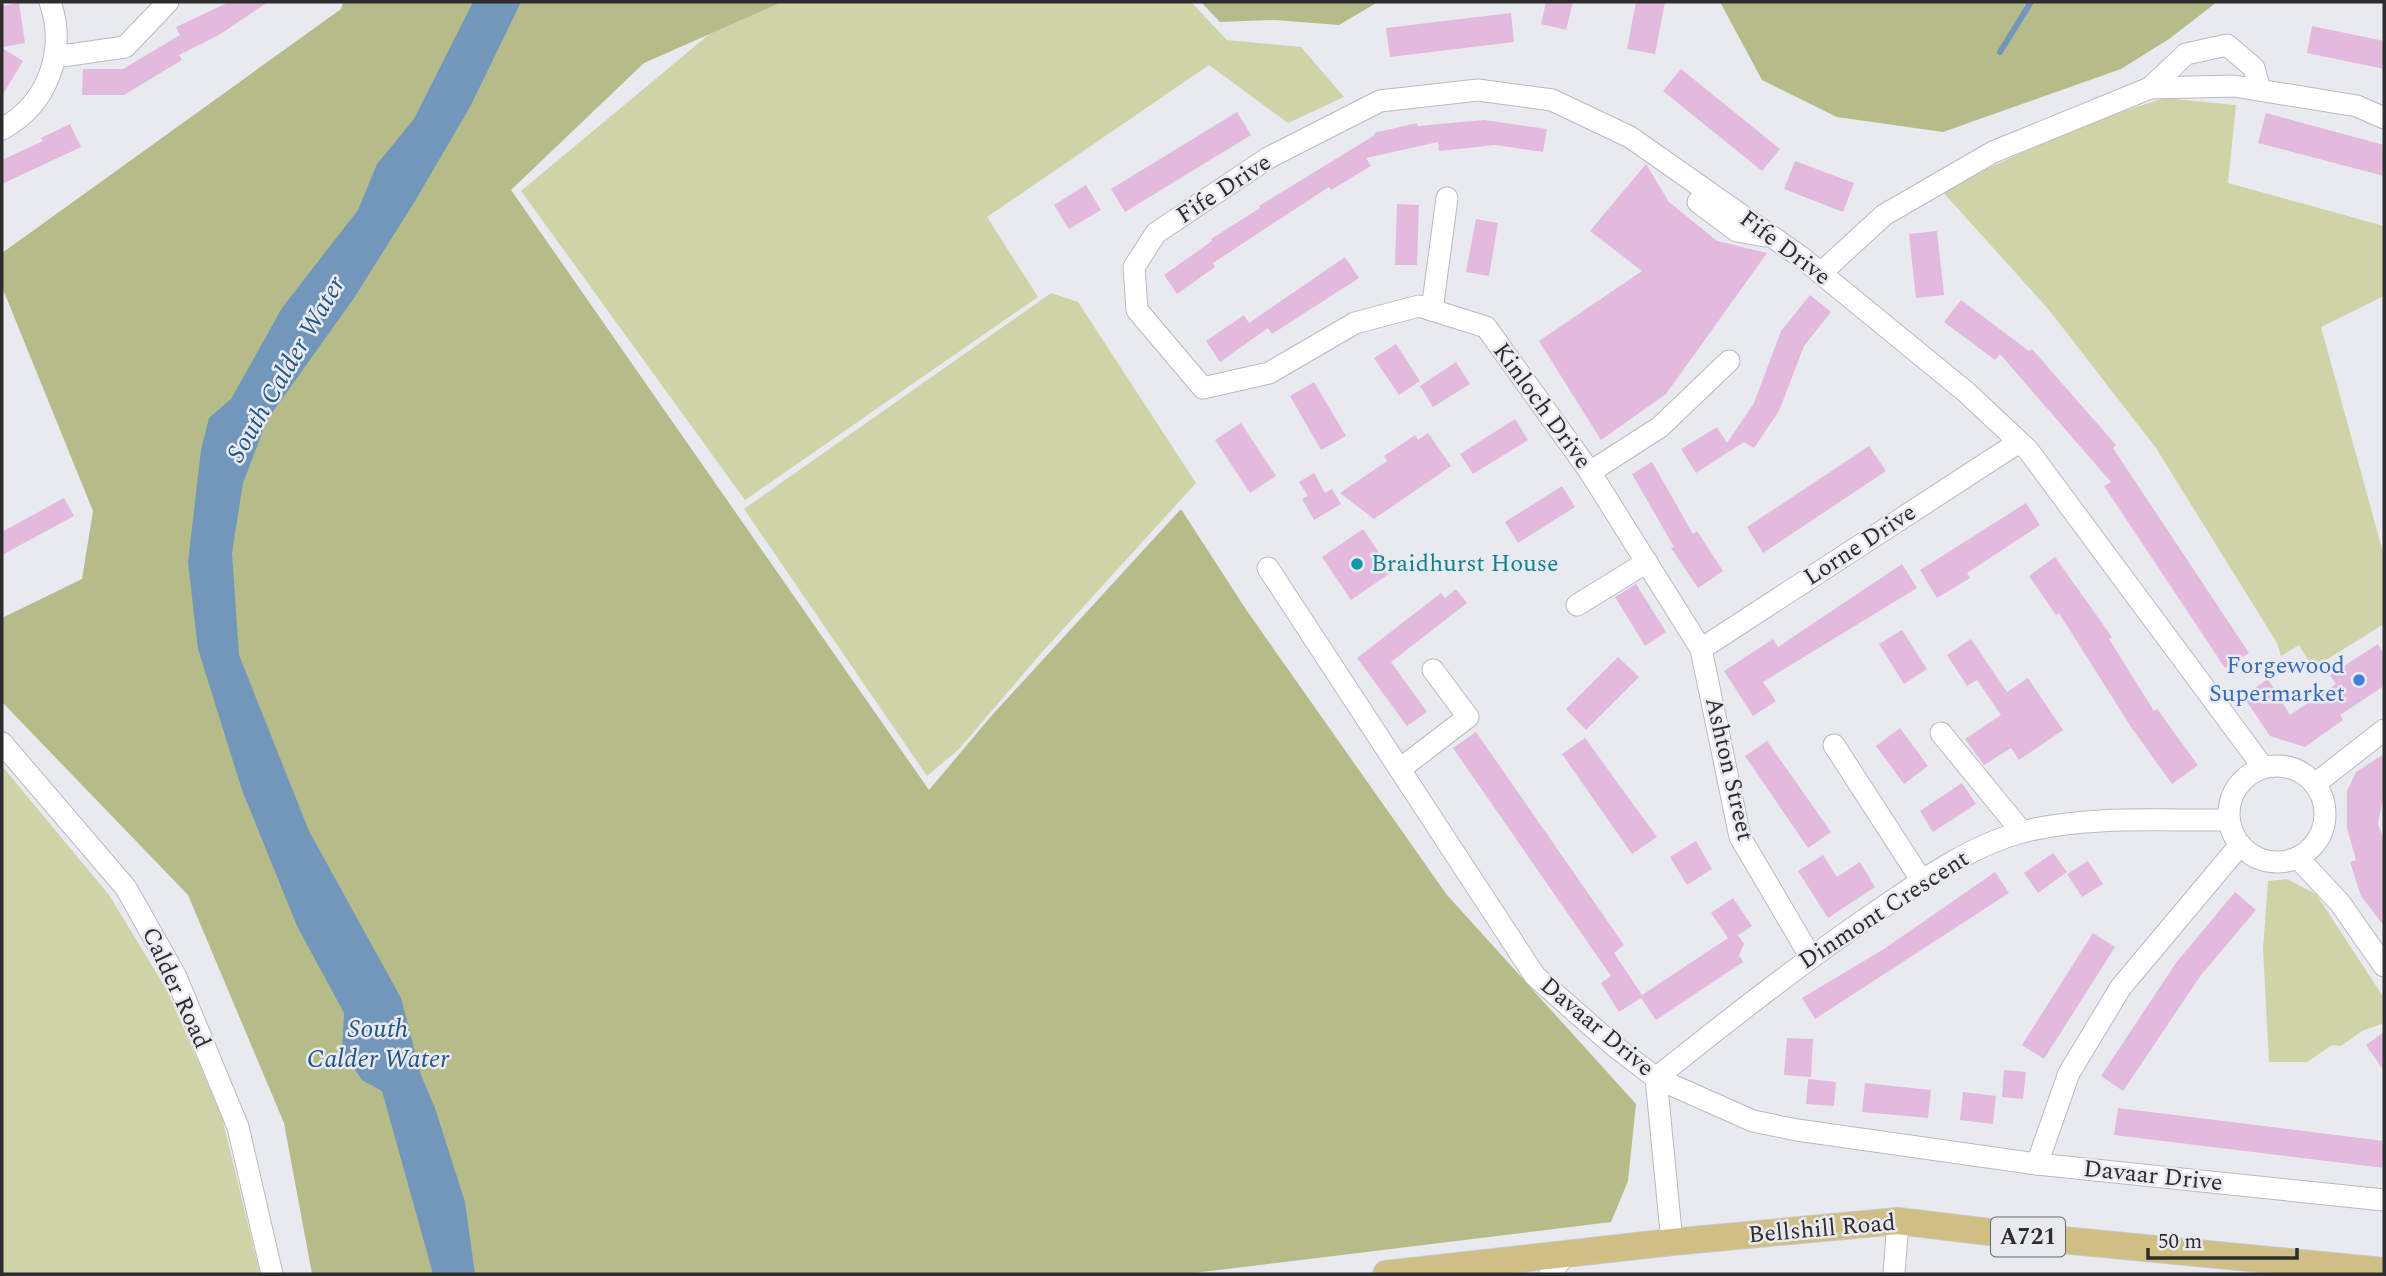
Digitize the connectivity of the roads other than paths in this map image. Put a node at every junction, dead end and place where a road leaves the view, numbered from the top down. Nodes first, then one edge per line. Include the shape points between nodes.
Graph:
1 (50, 2) edge
2 (168, 2) edge
3 (55, 57) junction
4 (2150, 88) junction
5 (2260, 90) junction
6 (2384, 118) edge
7 (2, 129) edge
8 (1447, 198) dead end
9 (1156, 233) joint
10 (1821, 273) junction
11 (1433, 310) junction
12 (1729, 361) dead end
13 (2019, 442) junction
14 (1590, 472) junction
15 (1647, 562) junction
16 (1268, 568) dead end
17 (1577, 605) dead end
18 (1701, 649) junction
19 (1433, 670) dead end
20 (2384, 730) edge
21 (1941, 733) dead end
22 (2, 743) edge
23 (1834, 745) dead end
24 (2263, 767) junction
25 (1399, 769) junction
26 (2315, 784) junction
27 (2229, 820) junction
28 (2022, 832) junction
29 (2240, 845) junction
30 (2298, 858) junction
31 (1922, 881) junction
32 (1810, 956) junction
33 (2384, 966) edge
34 (1656, 1078) junction
35 (2037, 1164) junction
36 (2384, 1200) edge
37 (1898, 1221) junction
38 (1672, 1242) junction
39 (1557, 1265) edge
40 (2384, 1271) edge
41 (272, 1274) edge
42 (1386, 1274) edge
43 (1894, 1274) edge

1 - 3 street via 58,25
2 - 3 street via 125,47
3 - 7 street via 41,96 17,121
4 - 5 street via 2234,86
4 - 5 street via 2186,54 2227,45 2254,68
4 - 10 street via 1993,152 1884,215
5 - 6 street via 2357,106
8 - 11 street
9 - 10 street, Fife Drive via 1268,158 1380,101 1478,90 1552,100 1630,137
9 - 11 street, Kinloch Drive via 1135,267 1138,310 1203,388 1269,373 1354,323 1419,306
10 - 13 street, Fife Drive via 1966,392
11 - 14 street, Kinloch Drive via 1486,327
12 - 14 street via 1660,427
13 - 18 street, Lorne Drive
13 - 24 street, Fife Drive
14 - 15 street, Kinloch Drive
15 - 17 street
15 - 18 street, Kinloch Drive
16 - 25 street, Davaar Drive
18 - 32 street, Ashton Street via 1740,837
19 - 25 street via 1468,717
20 - 26 street
21 - 28 street
22 - 41 street, Calder Road via 126,888 176,977 238,1127
23 - 31 street
24 - 26 street via 2296,769
24 - 27 street via 2238,786 2230,801
25 - 34 street, Davaar Drive via 1535,976
26 - 30 street via 2323,799 2324,825 2318,841
27 - 28 street, Dinmont Crescent via 2080,823
27 - 29 street
28 - 31 street, Dinmont Crescent via 1987,844
29 - 30 street via 2256,858 2273,863
29 - 35 street via 2121,987 2069,1073
30 - 33 street via 2340,903
31 - 32 street, Dinmont Crescent
32 - 34 street, Dinmont Crescent
34 - 35 street, Davaar Drive via 1713,1105 1775,1126
34 - 38 street
35 - 36 street, Davaar Drive
37 - 38 main road, Bellshill Road / A721
37 - 40 main road, Bellshill Road / A721
37 - 43 street
38 - 39 main road, Bellshill Road / A721
39 - 42 main road, Bellshill Road / A721

